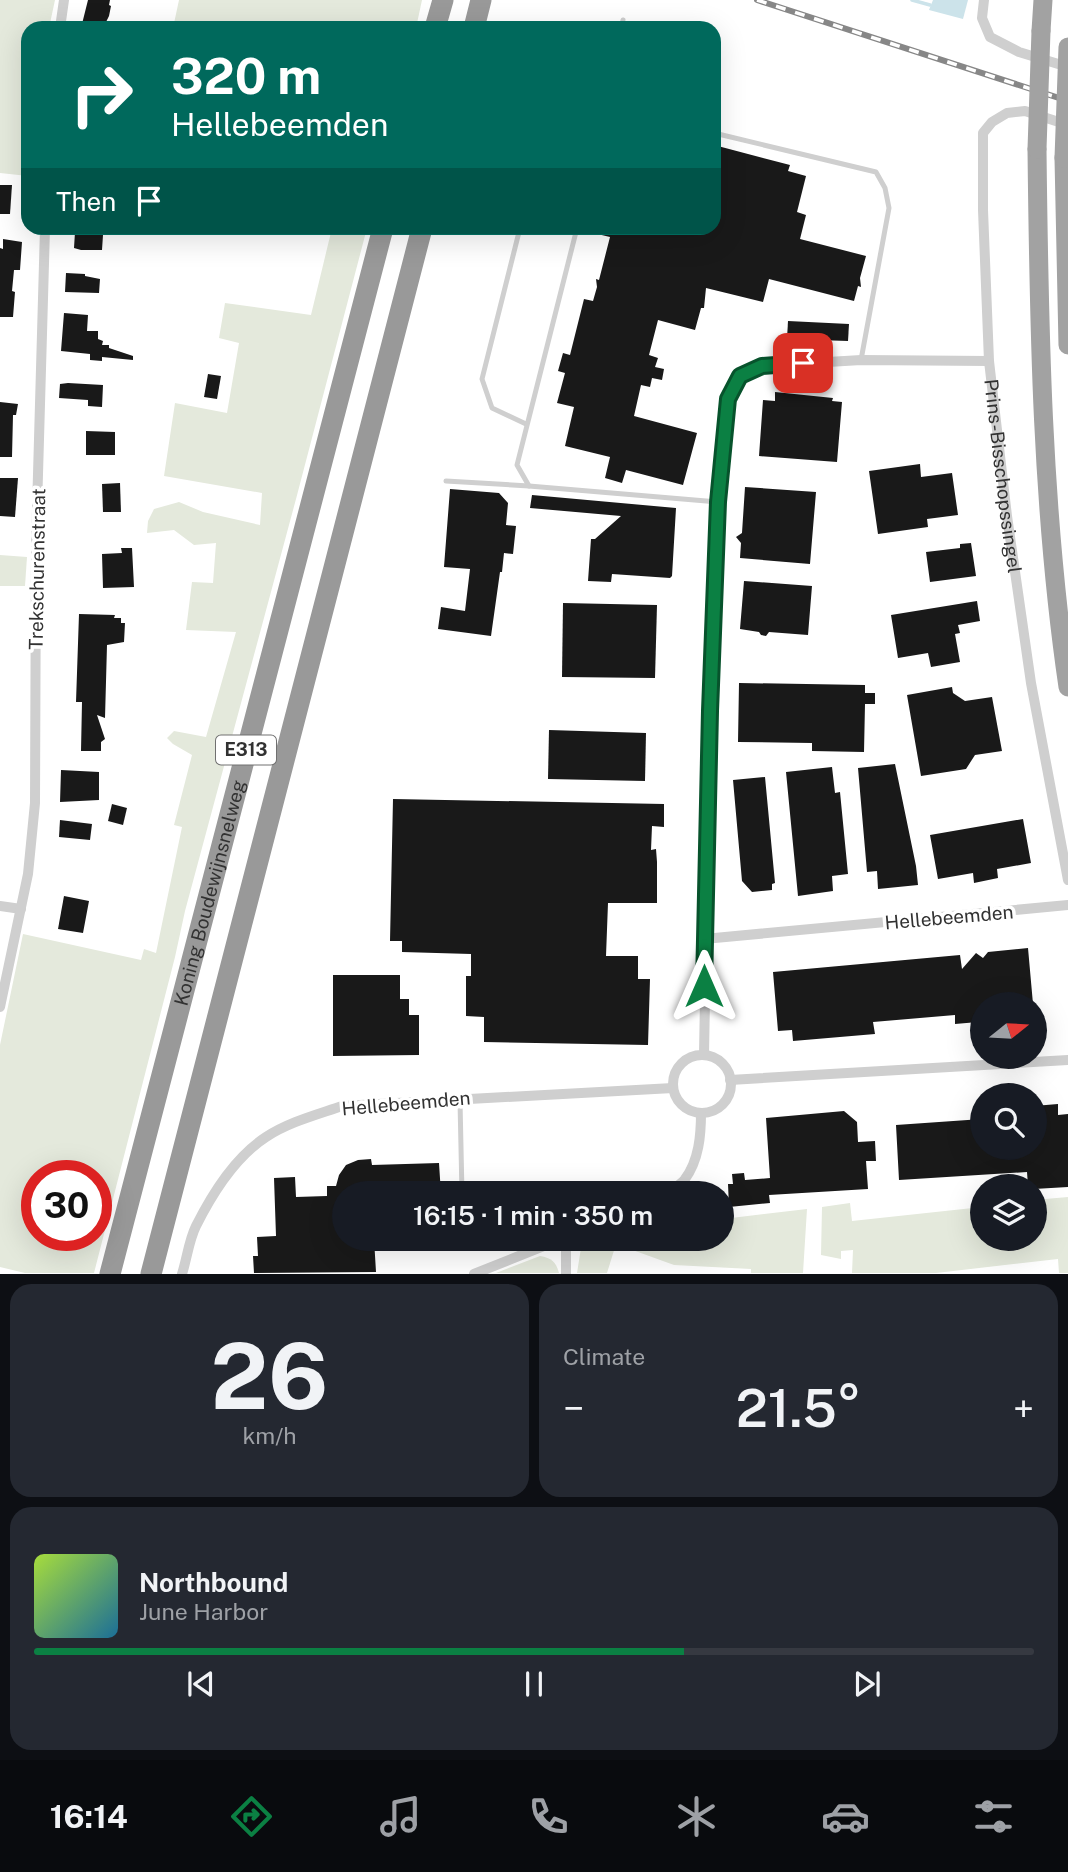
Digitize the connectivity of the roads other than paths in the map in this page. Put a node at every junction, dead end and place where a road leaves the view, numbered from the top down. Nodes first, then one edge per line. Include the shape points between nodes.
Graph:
1 (64, 0) edge
2 (443, 0) edge
3 (481, 0) edge
4 (984, 0) edge
5 (1043, 0) edge
6 (61, 21) edge
7 (437, 21) edge
8 (476, 21) edge
9 (1068, 47) edge
10 (1068, 67) edge
11 (1068, 125) edge
12 (721, 135) edge
13 (45, 235) edge
14 (381, 235) edge
15 (420, 235) edge
16 (518, 235) edge
17 (575, 235) edge
18 (1068, 345) edge
19 (861, 360) junction
20 (989, 361) junction
21 (526, 424) junction
22 (446, 481) dead end
23 (529, 486) junction
24 (718, 502) junction
25 (1068, 687) edge
26 (1068, 880) edge
27 (1068, 905) edge
28 (0, 906) edge
29 (21, 909) junction
30 (704, 939) junction
31 (0, 1007) edge
32 (704, 1055) junction
33 (1068, 1060) edge
34 (730, 1080) junction
35 (673, 1088) junction
36 (460, 1098) junction
37 (701, 1113) junction
38 (462, 1181) edge
39 (683, 1181) edge
40 (532, 1251) edge
41 (564, 1251) edge
42 (110, 1273) edge
43 (151, 1273) edge
44 (182, 1273) edge
45 (474, 1273) edge
46 (566, 1273) edge

1 - 6 street
2 - 7 highway
3 - 8 highway
4 - 10 street via 982,18 990,37 1019,52
5 - 25 highway, Prins-Bisschopssingel, bridge via 1037,149 1041,367 1049,531
9 - 18 highway, bridge via 1064,158
11 - 20 street, Prins-Bisschopssingel via 1025,111 1007,113 984,133
12 - 19 lane via 876,172 889,208
13 - 29 street, Trekschurenstraat via 35,803
14 - 42 highway, Koning Boudewijnsnelweg / E313
15 - 43 highway, Koning Boudewijnsnelweg / E313
16 - 21 lane via 482,379 492,408
17 - 21 lane
19 - 20 street
19 - 24 street via 762,366 740,376 728,399
20 - 26 street, Prins-Bisschopssingel via 1031,683
21 - 23 lane via 517,465
22 - 23 lane
23 - 24 lane
24 - 30 street
27 - 30 street, Hellebeemden
28 - 29 street
29 - 31 street, Trekschurenstraat
30 - 32 street
32 - 34 street via 722,1063
32 - 35 street via 681,1064
33 - 34 street
34 - 37 street via 730,1093 723,1104
35 - 36 street, Hellebeemden
35 - 37 street via 688,1109
36 - 38 lane
36 - 44 street, Hellebeemden via 342,1106 266,1137 227,1176 195,1228
37 - 39 street via 701,1140
40 - 45 street
41 - 46 street

